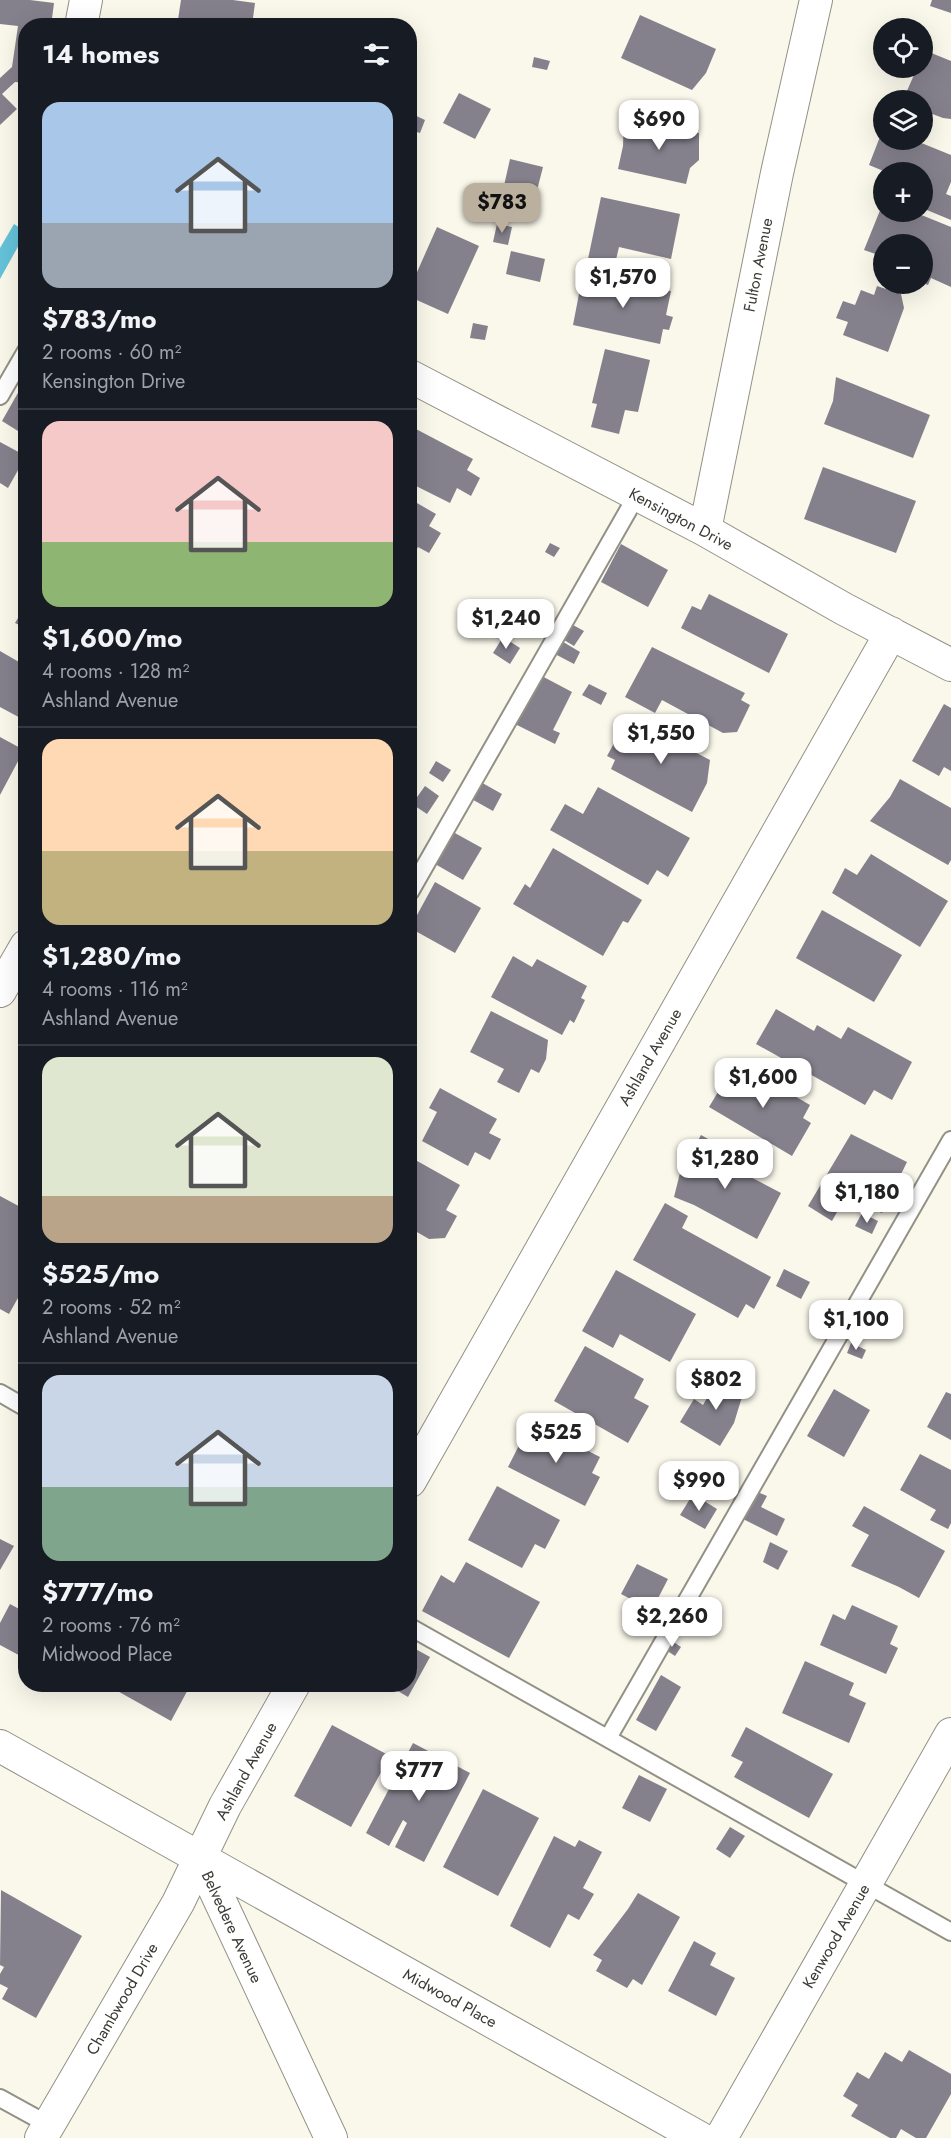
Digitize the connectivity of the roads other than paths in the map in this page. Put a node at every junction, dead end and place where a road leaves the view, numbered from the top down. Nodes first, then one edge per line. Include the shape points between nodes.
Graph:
1 (86, 0) edge
2 (816, 0) edge
3 (83, 18) edge
4 (18, 365) edge
5 (417, 380) edge
6 (0, 396) edge
7 (637, 495) junction
8 (705, 530) junction
9 (891, 633) junction
10 (951, 665) edge
11 (417, 880) edge
12 (18, 960) edge
13 (0, 991) edge
14 (951, 1140) edge
15 (0, 1394) edge
16 (18, 1404) edge
17 (417, 1469) edge
18 (417, 1631) edge
19 (289, 1692) edge
20 (951, 1734) edge
21 (608, 1738) junction
22 (0, 1746) edge
23 (200, 1858) junction
24 (866, 1884) junction
25 (951, 1932) edge
26 (0, 2098) edge
27 (45, 2131) edge
28 (331, 2138) edge
29 (700, 2138) edge
30 (721, 2138) edge

1 - 3 street
2 - 8 street, Fulton Avenue
4 - 6 lane
5 - 7 street, Kensington Drive
7 - 8 street, Kensington Drive
7 - 11 lane
8 - 9 street, Kensington Drive
9 - 10 street, Kensington Drive
9 - 17 street, Ashland Avenue
12 - 13 street
14 - 21 lane
15 - 16 lane
18 - 21 lane
19 - 23 street, Ashland Avenue
20 - 24 street, Kenwood Avenue
21 - 24 lane
22 - 23 street, Belvedere Avenue
23 - 27 street, Chambwood Drive via 178,1903
23 - 28 street, Belvedere Avenue
23 - 29 street, Midwood Place
24 - 25 lane
24 - 30 street, Kenwood Avenue
26 - 27 lane

